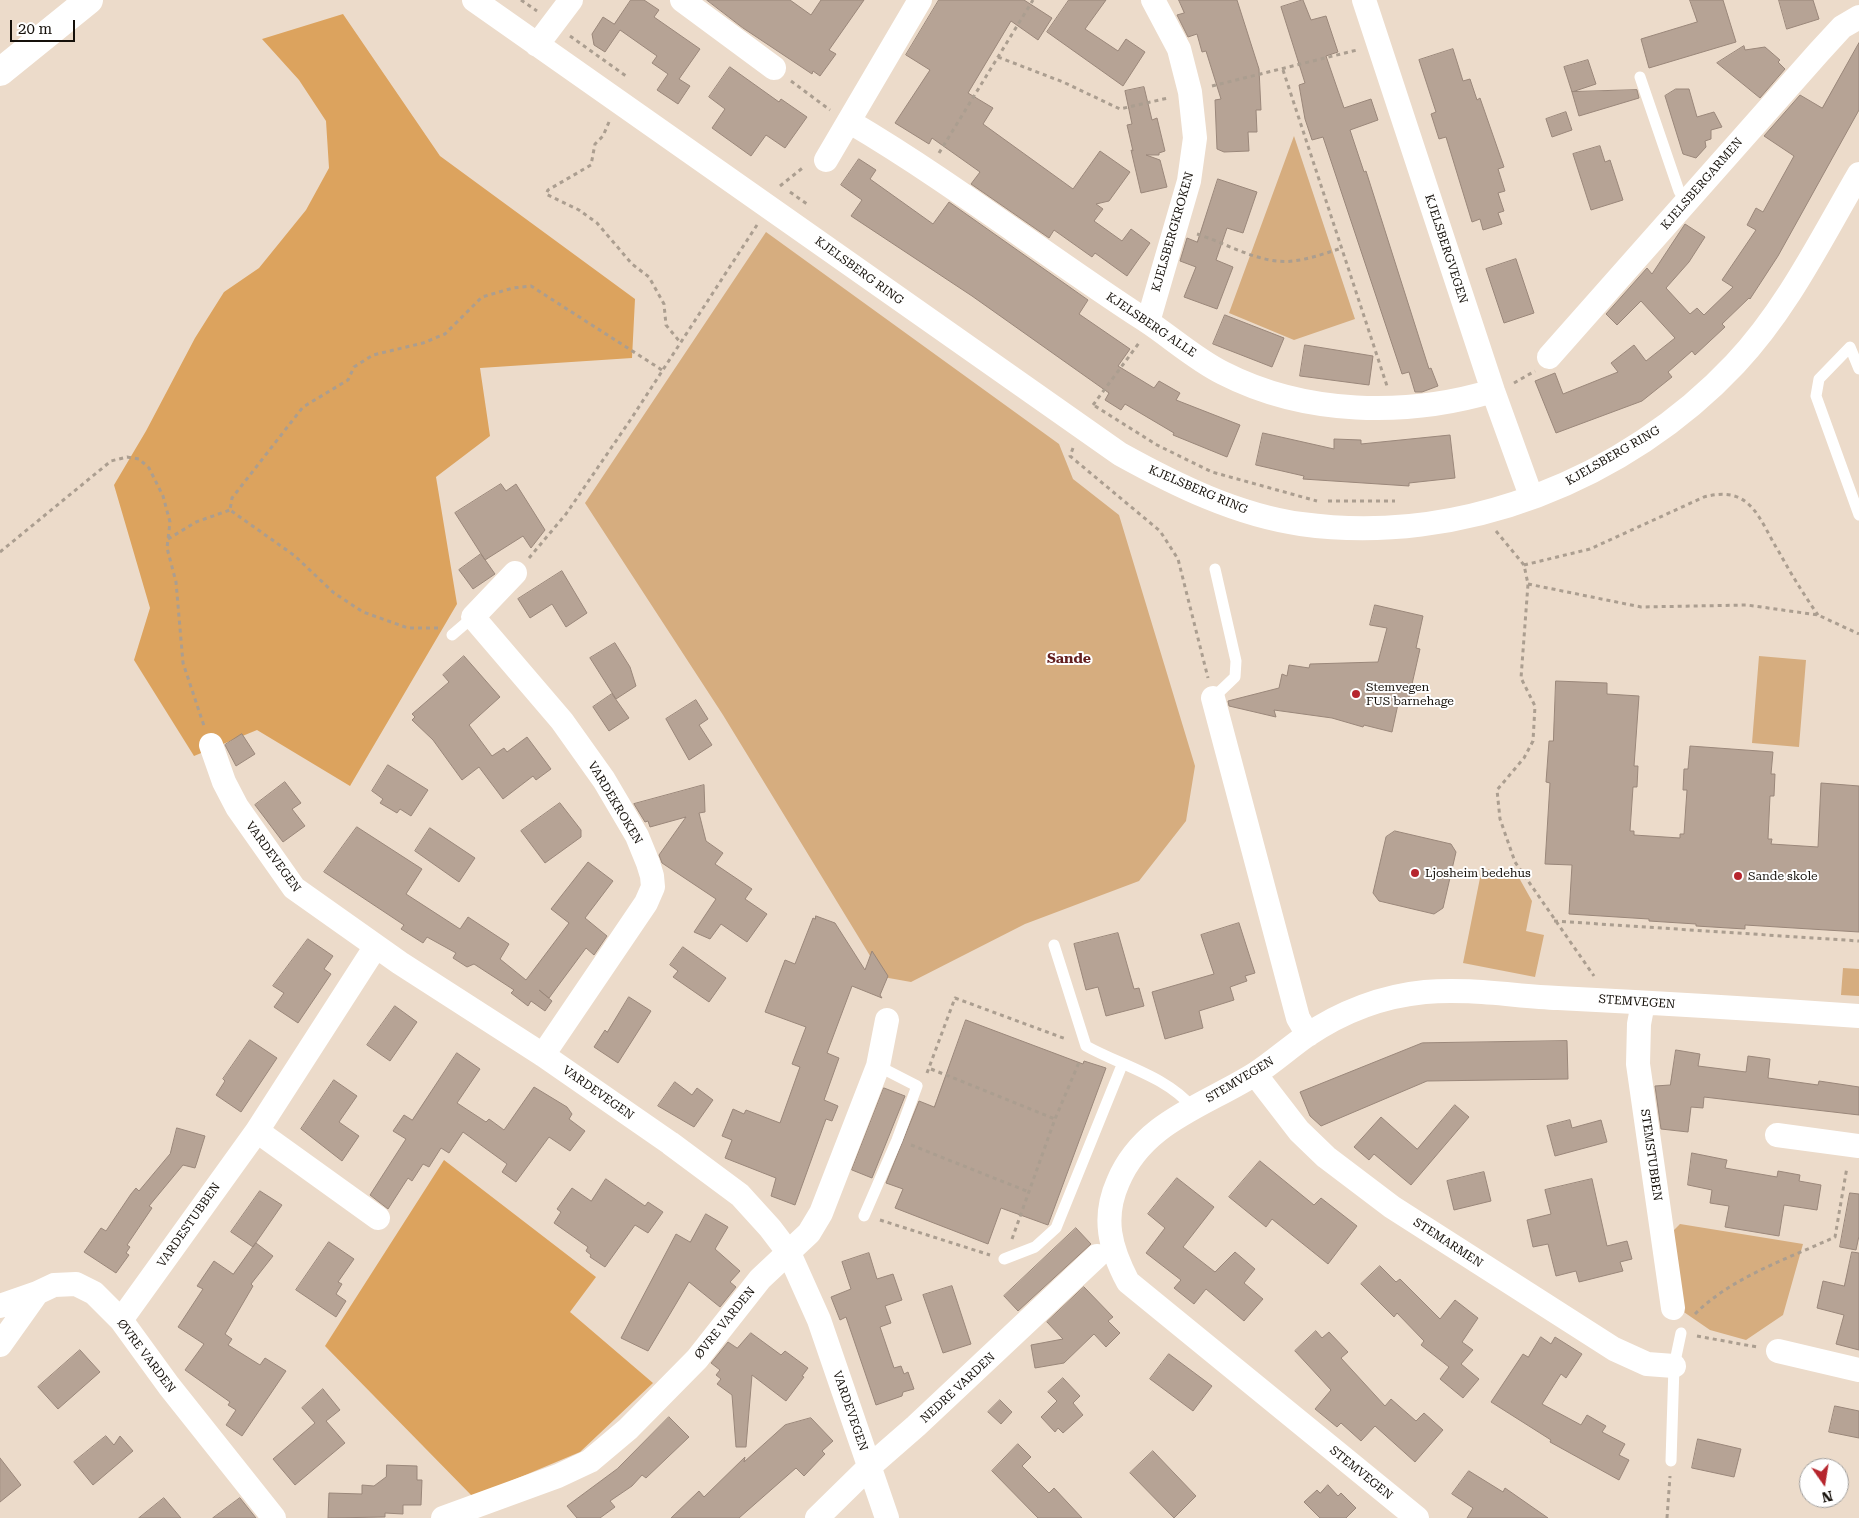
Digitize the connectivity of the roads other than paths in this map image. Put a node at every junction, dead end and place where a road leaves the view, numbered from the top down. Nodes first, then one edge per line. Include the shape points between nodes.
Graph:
1 (90, 0) edge
2 (474, 0) edge
3 (571, 0) edge
4 (682, 0) edge
5 (920, 0) edge
6 (1153, 0) edge
7 (1364, 0) edge
8 (1855, 0) edge
9 (1859, 11) edge
10 (1859, 16) edge
11 (537, 45) junction
12 (774, 68) road end
13 (0, 72) edge
14 (1640, 77) dead end
15 (850, 122) junction
16 (819, 161) road end
17 (1858, 179) edge
18 (1686, 202) junction
19 (1148, 322) junction
20 (1550, 357) road end
21 (1859, 369) edge
22 (1493, 391) junction
23 (1532, 496) junction
24 (1859, 515) edge
25 (1215, 569) dead end
26 (515, 573) road end
27 (473, 617) junction
28 (452, 634) road end
29 (1213, 698) joint
30 (211, 745) road end
31 (1054, 945) dead end
32 (376, 946) junction
33 (1643, 1003) junction
34 (1859, 1016) edge
35 (887, 1020) dead end
36 (1308, 1034) junction
37 (542, 1055) junction
38 (1122, 1065) junction
39 (878, 1066) junction
40 (1255, 1074) junction
41 (1193, 1108) junction
42 (257, 1131) junction
43 (1777, 1135) dead end
44 (1855, 1145) edge
45 (864, 1216) road end
46 (378, 1218) dead end
47 (789, 1253) junction
48 (1098, 1256) dead end
49 (1004, 1259) road end
50 (37, 1292) junction
51 (0, 1306) edge
52 (1673, 1308) dead end
53 (121, 1320) junction
54 (1681, 1333) road end
55 (0, 1346) edge
56 (1778, 1351) road end
57 (1674, 1366) junction
58 (1859, 1370) edge
59 (1671, 1461) road end
60 (869, 1467) junction
61 (274, 1518) edge
62 (443, 1518) edge
63 (817, 1518) edge
64 (887, 1518) edge
65 (1417, 1518) edge

1 - 13 street
2 - 11 street, KJELSBERG RING
3 - 11 street
4 - 12 street
5 - 15 street
6 - 19 street, KJELSBERGKROKEN via 1179,50 1190,92 1195,138 1189,180
7 - 22 street, KJELSBERGVEGEN
8 - 9 street
10 - 18 street, KJELSBERGARMEN via 1832,37
11 - 23 street, KJELSBERG RING via 1112,448 1163,478 1255,514 1300,524 1369,529 1411,527 1468,516
14 - 18 lane via 1679,191
15 - 16 street
15 - 19 street, KJELSBERG ALLE via 929,172
17 - 23 street, KJELSBERG RING via 1797,283 1736,363 1669,424 1636,446 1565,485
18 - 20 street, KJELSBERGARMEN
19 - 22 street, KJELSBERG ALLE via 1224,373 1297,399 1352,408 1394,408 1458,402
21 - 24 lane via 1850,347 1819,379 1816,396
22 - 23 street, KJELSBERGVEGEN
25 - 29 lane via 1236,661 1235,677
26 - 27 street
27 - 28 lane
27 - 37 street, VARDEKROKEN via 562,721 604,780 636,836 652,876 653,887 646,903
29 - 36 street via 1298,1018
30 - 32 street, VARDEVEGEN via 237,807 294,888
31 - 38 lane via 1086,1046
32 - 37 street, VARDEVEGEN
32 - 42 street, VARDESTUBBEN
33 - 34 street, STEMVEGEN
33 - 36 street, STEMVEGEN via 1425,992 1382,1000 1341,1014
33 - 52 street, STEMSTUBBEN via 1638,1064
35 - 39 street, ØVRE VARDEN
36 - 40 street, STEMVEGEN
37 - 47 street, VARDEVEGEN via 740,1195
38 - 41 lane via 1176,1090
38 - 49 lane via 1056,1228 1035,1247
39 - 45 lane via 917,1086
39 - 47 street, ØVRE VARDEN via 821,1213 809,1233
40 - 41 street, STEMVEGEN
40 - 57 street, STEMARMEN via 1299,1131 1326,1157 1392,1207 1614,1349 1647,1364
41 - 65 street, STEMVEGEN via 1163,1126 1142,1144 1128,1160 1116,1187 1110,1204 1108,1227 1112,1247 1128,1282
42 - 46 street
42 - 53 street, VARDESTUBBEN
43 - 44 street
47 - 60 street, VARDEVEGEN via 819,1320
47 - 62 street, ØVRE VARDEN via 760,1279 697,1359 628,1429 590,1461
48 - 60 street, NEDRE VARDEN
50 - 51 street, ØVRE VARDEN
50 - 53 street, ØVRE VARDEN via 54,1285 76,1284 94,1293
50 - 55 street
53 - 61 street, ØVRE VARDEN
54 - 57 lane
56 - 58 street
57 - 59 lane
60 - 63 street, NEDRE VARDEN
60 - 64 street, VARDEVEGEN

